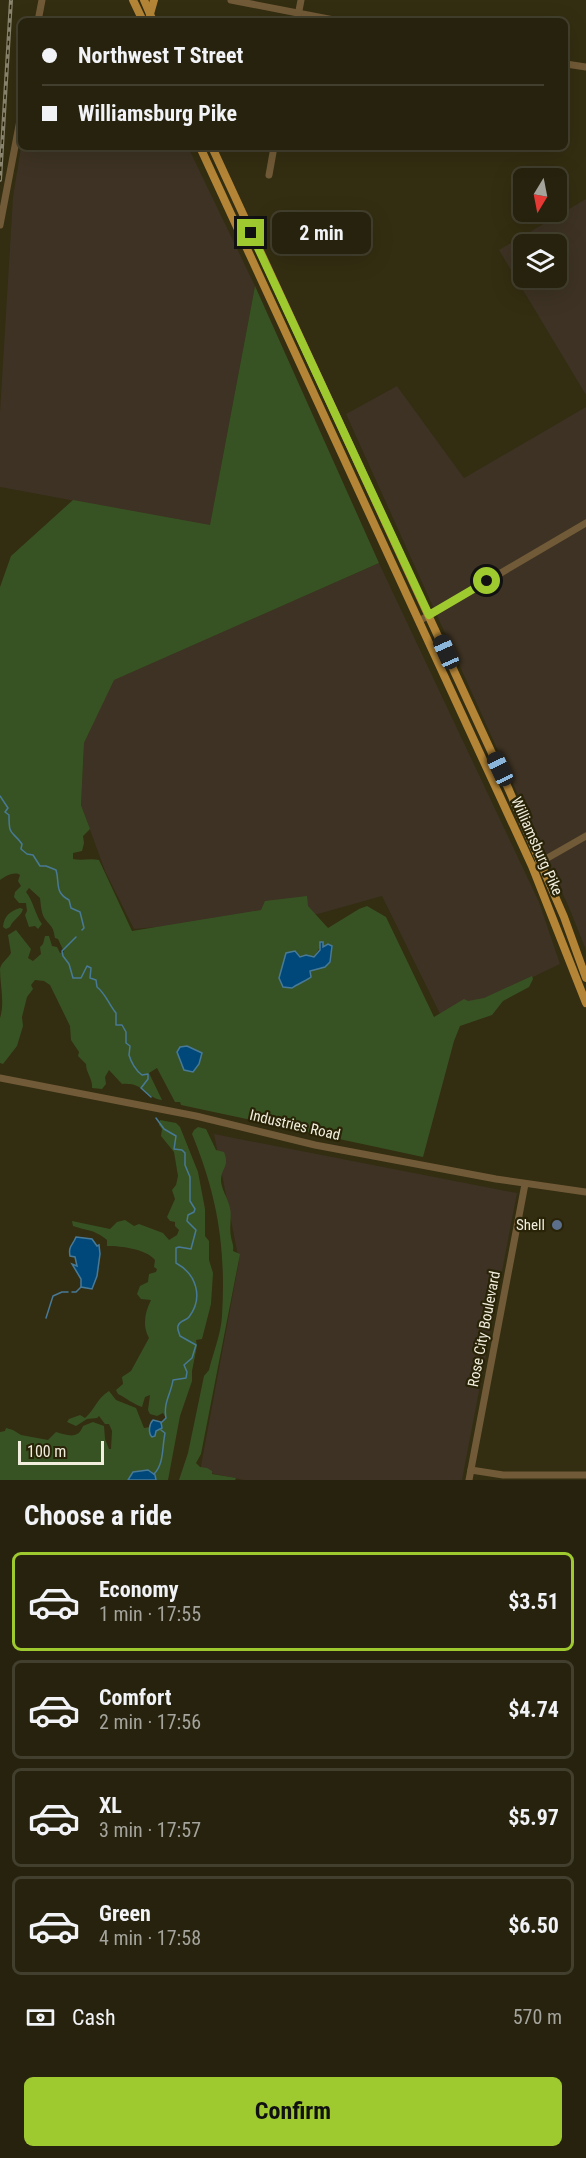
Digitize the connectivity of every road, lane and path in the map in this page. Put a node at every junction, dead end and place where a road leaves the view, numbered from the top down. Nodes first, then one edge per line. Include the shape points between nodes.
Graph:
1 (42, 0) edge
2 (134, 0) edge
3 (144, 0) edge
4 (154, 0) edge
5 (231, 0) edge
6 (302, 0) edge
7 (298, 17) edge
8 (39, 18) edge
9 (147, 18) edge
10 (148, 18) edge
11 (148, 18) edge
12 (568, 64) edge
13 (586, 68) edge
14 (18, 131) edge
15 (201, 150) edge
16 (213, 150) edge
17 (273, 150) edge
18 (269, 175) dead end
19 (0, 225) edge
20 (586, 523) edge
21 (429, 615) junction
22 (419, 621) junction
23 (586, 836) edge
24 (542, 862) junction
25 (532, 866) junction
26 (586, 978) edge
27 (586, 1003) edge
28 (0, 1078) edge
29 (525, 1184) junction
30 (586, 1192) edge
31 (471, 1470) junction
32 (586, 1474) edge
33 (469, 1480) edge

1 - 8 street
2 - 9 main road
3 - 10 main road
4 - 11 main road
5 - 7 street
6 - 7 street
12 - 13 street
14 - 19 street
15 - 22 main road, Williamsburg Pike
16 - 21 main road, Williamsburg Pike
17 - 18 street
20 - 21 street
21 - 22 street
21 - 24 main road, Williamsburg Pike
22 - 25 main road, Williamsburg Pike
23 - 24 street
24 - 25 street
24 - 26 main road, Williamsburg Pike
25 - 27 main road, Williamsburg Pike
28 - 29 street, Industries Road
29 - 30 street, Industries Road
29 - 31 street, Rose City Boulevard
31 - 32 street via 503,1475
31 - 33 street, Rose City Boulevard

